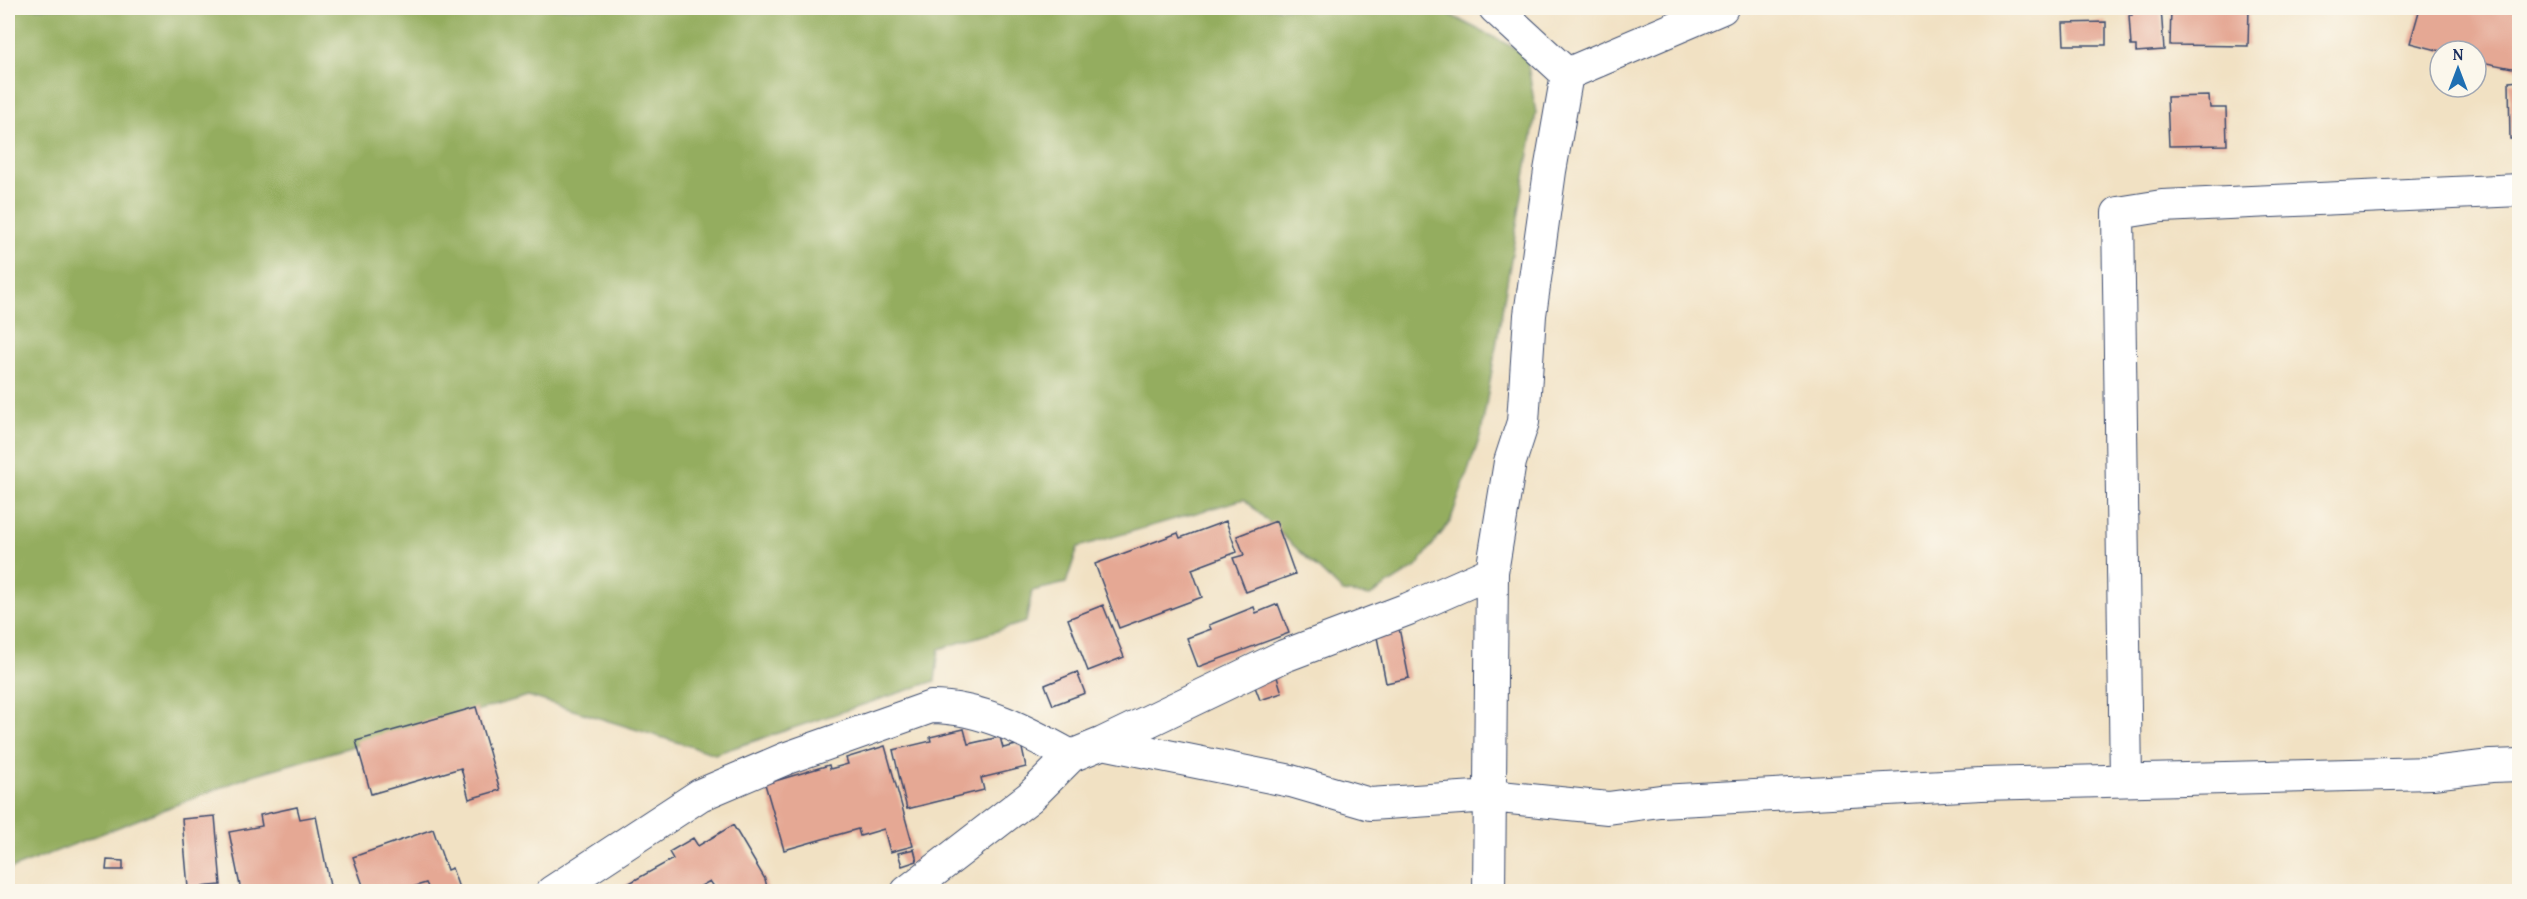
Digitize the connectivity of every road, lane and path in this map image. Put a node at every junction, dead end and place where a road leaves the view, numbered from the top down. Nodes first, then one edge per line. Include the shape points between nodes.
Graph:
1 (1495, 8) edge
2 (1722, 8) edge
3 (1567, 74) junction
4 (2520, 190) edge
5 (1492, 572) junction
6 (1103, 743) junction
7 (1071, 756) junction
8 (2520, 765) edge
9 (2126, 780) junction
10 (1491, 796) junction
11 (552, 891) edge
12 (907, 891) edge
13 (1489, 891) edge

1 - 3 street
2 - 3 street
3 - 5 street via 1530,315 1523,422 1510,462
4 - 9 street via 2162,206 2118,213
5 - 6 street via 1284,656
5 - 10 street
6 - 7 street
6 - 10 street via 1290,781 1370,804
7 - 11 street via 1016,726 952,706 931,706 787,758 700,795
7 - 12 street via 1030,797
8 - 9 street via 2433,773
9 - 10 street via 1660,801 1608,808
10 - 13 street

